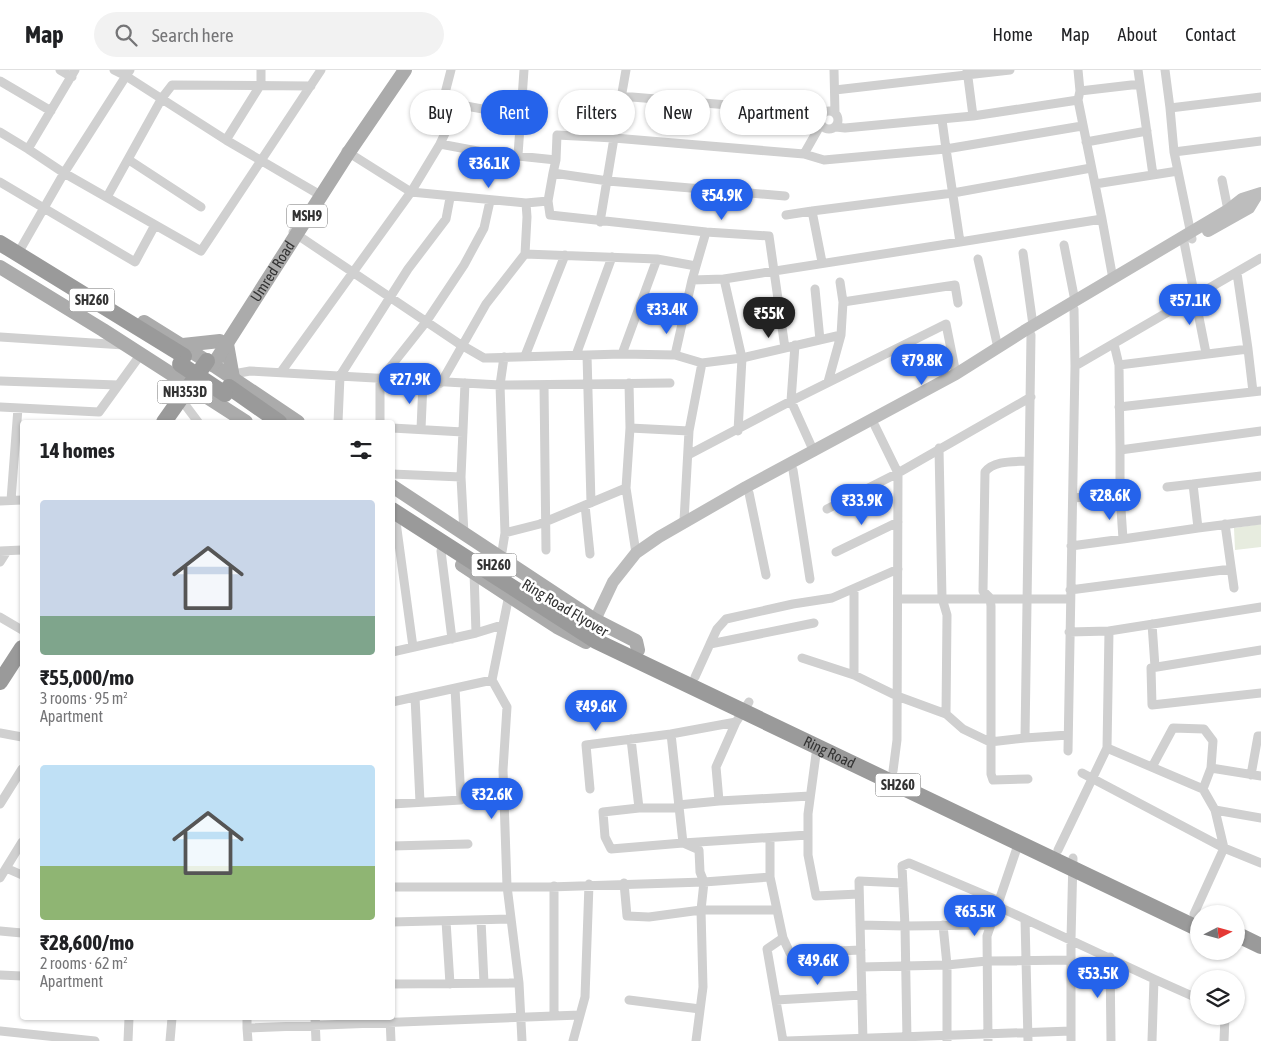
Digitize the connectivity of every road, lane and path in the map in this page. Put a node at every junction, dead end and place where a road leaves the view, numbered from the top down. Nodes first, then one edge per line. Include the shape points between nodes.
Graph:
1 (60, 70) edge
2 (114, 70) edge
3 (261, 70) edge
4 (322, 70) edge
5 (397, 70) edge
6 (405, 70) edge
7 (451, 70) edge
8 (524, 70) edge
9 (626, 70) edge
10 (834, 70) edge
11 (1010, 70) edge
12 (1078, 70) edge
13 (1138, 70) edge
14 (1165, 70) edge
15 (74, 73) edge
16 (128, 73) edge
17 (967, 73) edge
18 (0, 81) edge
19 (261, 84) junction
20 (1140, 84) junction
21 (311, 86) junction
22 (446, 90) edge
23 (523, 90) edge
24 (621, 90) edge
25 (835, 90) junction
26 (1079, 95) junction
27 (1261, 96) edge
28 (635, 97) edge
29 (162, 98) junction
30 (720, 104) edge
31 (1170, 108) junction
32 (51, 111) junction
33 (827, 112) edge
34 (835, 113) junction
35 (972, 116) junction
36 (942, 120) junction
37 (1082, 126) junction
38 (836, 127) junction
39 (827, 130) edge
40 (1147, 131) junction
41 (0, 132) edge
42 (444, 135) edge
43 (520, 135) edge
44 (614, 135) edge
45 (814, 135) edge
46 (614, 138) junction
47 (226, 140) junction
48 (1261, 141) edge
49 (1086, 142) junction
50 (440, 144) junction
51 (28, 149) junction
52 (946, 149) junction
53 (346, 151) junction
54 (1174, 152) junction
55 (804, 154) junction
56 (518, 155) junction
57 (129, 160) junction
58 (262, 160) junction
59 (556, 160) junction
60 (1091, 168) junction
61 (1178, 171) junction
62 (64, 173) junction
63 (553, 173) junction
64 (1153, 175) junction
65 (1222, 180) dead end
66 (608, 181) junction
67 (0, 182) edge
68 (1095, 184) junction
69 (315, 192) junction
70 (411, 192) junction
71 (953, 193) junction
72 (1259, 194) edge
73 (785, 196) dead end
74 (107, 197) junction
75 (450, 198) junction
76 (490, 202) junction
77 (548, 202) junction
78 (526, 203) junction
79 (201, 207) dead end
80 (43, 209) junction
81 (812, 211) junction
82 (1230, 214) junction
83 (786, 215) dead end
84 (1102, 219) junction
85 (600, 222) junction
86 (155, 225) junction
87 (294, 232) junction
88 (706, 232) junction
89 (0, 235) edge
90 (1187, 238) junction
91 (960, 242) junction
92 (0, 243) edge
93 (1064, 245) dead end
94 (21, 248) junction
95 (1023, 253) dead end
96 (525, 254) junction
97 (0, 255) edge
98 (565, 255) junction
99 (612, 256) junction
100 (1261, 258) edge
101 (657, 259) junction
102 (978, 260) dead end
103 (822, 262) junction
104 (696, 266) junction
105 (0, 267) edge
106 (353, 271) junction
107 (775, 271) junction
108 (1236, 273) junction
109 (724, 279) junction
110 (1113, 279) junction
111 (692, 280) junction
112 (840, 282) dead end
113 (815, 290) dead end
114 (1196, 294) junction
115 (1091, 295) junction
116 (390, 297) junction
117 (844, 302) junction
118 (958, 303) dead end
119 (1074, 305) junction
120 (426, 322) junction
121 (1032, 330) junction
122 (841, 335) junction
123 (0, 337) edge
124 (820, 340) junction
125 (223, 342) junction
126 (1114, 344) junction
127 (127, 345) junction
128 (461, 345) junction
129 (795, 345) junction
130 (785, 348) junction
131 (998, 348) junction
132 (1248, 349) junction
133 (1206, 353) junction
134 (140, 354) junction
135 (622, 354) junction
136 (182, 355) junction
137 (576, 355) junction
138 (587, 355) junction
139 (675, 355) junction
140 (525, 356) junction
141 (504, 357) junction
142 (742, 358) junction
143 (210, 363) junction
144 (702, 363) junction
145 (1119, 365) junction
146 (1075, 366) junction
147 (282, 372) junction
148 (956, 374) junction
149 (340, 376) junction
150 (380, 380) junction
151 (0, 381) edge
152 (423, 382) junction
153 (828, 382) junction
154 (441, 383) junction
155 (465, 383) junction
156 (629, 383) junction
157 (670, 383) dead end
158 (500, 384) junction
159 (587, 384) junction
160 (544, 385) junction
161 (118, 386) junction
162 (193, 388) junction
163 (227, 388) junction
164 (1257, 391) edge
165 (1031, 397) junction
166 (790, 400) junction
167 (186, 406) junction
168 (0, 407) edge
169 (1119, 407) junction
170 (18, 408) junction
171 (166, 420) edge
172 (176, 420) edge
173 (196, 420) edge
174 (245, 420) edge
175 (264, 420) edge
176 (276, 420) edge
177 (294, 420) edge
178 (338, 420) edge
179 (380, 420) edge
180 (875, 426) junction
181 (395, 428) edge
182 (630, 428) junction
183 (420, 430) junction
184 (689, 431) junction
185 (738, 431) junction
186 (463, 432) junction
187 (1261, 432) edge
188 (939, 448) junction
189 (1120, 450) junction
190 (814, 452) junction
191 (688, 455) junction
192 (1028, 460) junction
193 (793, 470) junction
194 (898, 473) junction
195 (395, 474) edge
196 (1261, 476) edge
197 (461, 477) junction
198 (1193, 484) junction
199 (1167, 487) dead end
200 (395, 488) edge
201 (626, 488) junction
202 (749, 493) junction
203 (1120, 494) junction
204 (1073, 498) junction
205 (11, 500) junction
206 (20, 500) edge
207 (0, 501) edge
208 (395, 502) edge
209 (588, 504) junction
210 (827, 509) dead end
211 (395, 518) edge
212 (395, 518) edge
213 (1261, 520) edge
214 (546, 521) junction
215 (684, 522) junction
216 (898, 522) junction
217 (395, 524) edge
218 (1225, 524) junction
219 (1198, 528) junction
220 (505, 533) junction
221 (464, 534) junction
222 (1123, 539) junction
223 (660, 540) junction
224 (1071, 546) junction
225 (20, 550) edge
226 (546, 550) dead end
227 (3, 551) edge
228 (441, 551) junction
229 (836, 552) dead end
230 (590, 554) dead end
231 (638, 557) junction
232 (501, 558) junction
233 (0, 562) edge
234 (898, 569) junction
235 (1231, 569) junction
236 (474, 572) junction
237 (766, 576) dead end
238 (810, 579) dead end
239 (1234, 588) dead end
240 (854, 589) junction
241 (509, 595) junction
242 (1070, 595) junction
243 (942, 598) junction
244 (990, 598) junction
245 (1027, 598) junction
246 (898, 599) junction
247 (1261, 607) edge
248 (0, 617) edge
249 (595, 620) junction
250 (814, 623) dead end
251 (1152, 624) junction
252 (502, 625) junction
253 (20, 629) edge
254 (1109, 630) junction
255 (1069, 632) junction
256 (476, 633) junction
257 (20, 639) edge
258 (452, 639) junction
259 (596, 641) junction
260 (710, 644) junction
261 (413, 647) junction
262 (638, 650) junction
263 (1261, 650) edge
264 (20, 651) edge
265 (395, 651) edge
266 (802, 658) dead end
267 (0, 666) edge
268 (1155, 667) junction
269 (854, 675) junction
270 (695, 677) junction
271 (492, 680) junction
272 (0, 682) edge
273 (455, 688) junction
274 (1261, 693) edge
275 (897, 696) junction
276 (415, 697) junction
277 (395, 701) edge
278 (743, 712) junction
279 (946, 714) junction
280 (0, 734) edge
281 (671, 734) junction
282 (1068, 736) junction
283 (1261, 736) edge
284 (20, 737) edge
285 (1026, 738) junction
286 (631, 739) junction
287 (990, 742) junction
288 (817, 747) junction
289 (1107, 748) junction
290 (1068, 751) dead end
291 (1152, 767) junction
292 (1211, 768) junction
293 (893, 771) junction
294 (20, 772) edge
295 (1082, 773) dead end
296 (1251, 775) junction
297 (1261, 776) edge
298 (1028, 779) dead end
299 (1093, 780) junction
300 (12, 786) junction
301 (20, 788) edge
302 (590, 789) dead end
303 (1203, 790) junction
304 (810, 796) junction
305 (719, 800) junction
306 (420, 802) junction
307 (0, 804) edge
308 (395, 804) edge
309 (678, 807) junction
310 (639, 808) junction
311 (1215, 810) junction
312 (1261, 818) edge
313 (808, 836) junction
314 (770, 838) junction
315 (682, 842) junction
316 (1019, 842) junction
317 (468, 844) dead end
318 (20, 845) edge
319 (395, 846) edge
320 (1224, 848) junction
321 (1058, 850) junction
322 (1073, 862) junction
323 (1261, 863) edge
324 (6, 868) junction
325 (20, 874) edge
326 (770, 877) junction
327 (0, 878) edge
328 (704, 882) junction
329 (624, 883) junction
330 (903, 883) junction
331 (589, 884) junction
332 (507, 886) junction
333 (554, 886) junction
334 (395, 888) edge
335 (859, 894) junction
336 (998, 904) junction
337 (1203, 905) edge
338 (702, 910) junction
339 (777, 910) junction
340 (1190, 917) edge
341 (1025, 918) junction
342 (511, 919) junction
343 (481, 920) junction
344 (446, 921) junction
345 (395, 922) edge
346 (860, 925) junction
347 (944, 925) junction
348 (991, 925) junction
349 (905, 926) junction
350 (0, 931) edge
351 (20, 933) edge
352 (783, 938) junction
353 (1071, 938) junction
354 (1245, 938) edge
355 (1261, 946) edge
356 (861, 950) junction
357 (1245, 950) edge
358 (1110, 957) junction
359 (1261, 958) edge
360 (1071, 960) junction
361 (987, 961) junction
362 (1026, 962) junction
363 (947, 965) junction
364 (906, 966) junction
365 (861, 967) junction
366 (0, 975) edge
367 (20, 976) edge
368 (1154, 979) junction
369 (484, 983) junction
370 (519, 983) junction
371 (395, 984) edge
372 (450, 984) junction
373 (862, 995) junction
374 (1190, 995) edge
375 (629, 1000) dead end
376 (776, 1000) junction
377 (700, 1009) junction
378 (580, 1015) junction
379 (554, 1016) junction
380 (521, 1018) junction
381 (129, 1020) edge
382 (172, 1020) edge
383 (247, 1020) edge
384 (275, 1020) edge
385 (390, 1020) edge
386 (395, 1020) edge
387 (351, 1021) edge
388 (315, 1022) edge
389 (1225, 1025) edge
390 (275, 1027) junction
391 (247, 1028) junction
392 (0, 1031) edge
393 (1071, 1036) edge
394 (988, 1037) edge
395 (1028, 1037) edge
396 (907, 1038) edge
397 (946, 1038) edge
398 (863, 1039) edge
399 (95, 1041) edge
400 (128, 1041) edge
401 (170, 1041) edge
402 (248, 1041) edge
403 (316, 1041) edge
404 (391, 1041) edge
405 (522, 1041) edge
406 (573, 1041) edge
407 (696, 1041) edge
408 (783, 1041) edge
409 (787, 1041) edge
410 (1111, 1041) edge
411 (1152, 1041) edge
412 (1224, 1041) edge

1 - 15 street
2 - 16 street
3 - 19 street
4 - 21 street
5 - 53 main road
6 - 53 main road, Umred Road / MSH9
7 - 22 street
8 - 23 street
9 - 24 street
10 - 25 street
11 - 17 street
12 - 26 street
13 - 20 street
14 - 31 street
15 - 32 street
16 - 29 street
16 - 62 street
17 - 25 street
17 - 35 street
18 - 32 street
19 - 21 street
19 - 29 street via 172,85
19 - 47 street
20 - 26 street
20 - 40 street
21 - 58 street
25 - 34 street
26 - 35 street
26 - 37 street
27 - 31 street
28 - 30 street
29 - 47 street
29 - 57 street
31 - 54 street
32 - 51 street
33 - 34 street
34 - 38 street via 839,121
35 - 36 street
36 - 38 street
36 - 52 street
37 - 49 street
37 - 52 street
38 - 39 street
40 - 49 street
40 - 64 street
41 - 51 street
42 - 50 street
43 - 56 street
44 - 46 street
45 - 55 street
46 - 55 street
46 - 59 street via 557,135
46 - 66 street
47 - 58 street
48 - 54 street
49 - 60 street
50 - 56 street
50 - 70 street
51 - 62 street
52 - 55 street via 824,160
52 - 71 street
53 - 69 main road
53 - 70 street
53 - 87 main road, Umred Road / MSH9
54 - 61 street
56 - 59 street
57 - 74 street
57 - 79 street
58 - 69 street
58 - 86 street via 201,251
59 - 63 street
60 - 68 street
60 - 71 street
61 - 64 street
61 - 90 street
62 - 74 street
62 - 80 street
63 - 66 street
63 - 77 street
64 - 68 street
65 - 82 street
66 - 73 street
66 - 85 street
67 - 80 street
68 - 84 street
69 - 87 main road
70 - 75 street
70 - 106 street
71 - 81 street
71 - 91 street
72 - 82 street via 1249,208
74 - 86 street
75 - 76 street
75 - 116 street via 446,219
76 - 78 street
76 - 120 street via 484,228
77 - 78 street
77 - 85 street via 550,216
78 - 96 street
80 - 86 street via 135,262
80 - 94 street
81 - 83 street
81 - 103 street
82 - 90 street
84 - 91 street
84 - 110 street
85 - 88 street
87 - 106 street
87 - 125 main road, Umred Road / MSH9
88 - 104 street
88 - 107 street via 769,236
89 - 94 main road
90 - 110 street
90 - 114 street
90 - 115 street
91 - 103 street
92 - 136 highway, SH260
93 - 119 street
94 - 136 main road
95 - 121 street
96 - 98 street
96 - 128 street via 486,304
97 - 136 highway, SH260
98 - 99 street
98 - 140 street
99 - 101 street
99 - 137 street
100 - 108 street
101 - 104 street
101 - 135 street
102 - 131 street
103 - 107 street
104 - 111 street
105 - 127 main road
106 - 116 street
106 - 147 street
107 - 109 street
107 - 130 street
108 - 114 street
108 - 132 street
109 - 111 street
109 - 142 street
110 - 115 street
111 - 139 street
112 - 117 street
113 - 124 street
114 - 126 street
114 - 133 street
115 - 119 street
116 - 120 street
116 - 149 street
117 - 118 street via 955,285
117 - 122 street
119 - 121 street
119 - 146 street
120 - 128 street
120 - 150 street
121 - 131 street
121 - 165 street
121 - 180 street via 965,377
122 - 124 street
122 - 153 street
123 - 127 street
124 - 129 street
125 - 136 main road
125 - 143 main road, Umred Road
125 - 163 main road
126 - 145 street
126 - 146 street
127 - 134 main road
128 - 141 street via 484,358
128 - 154 street
129 - 130 street
129 - 166 street
130 - 142 street
131 - 148 street
132 - 133 street
132 - 164 street
133 - 145 street
134 - 161 street
134 - 162 main road
135 - 138 street
135 - 139 street
136 - 143 main road
136 - 163 highway, SH260
137 - 138 street
137 - 140 street
138 - 159 street
139 - 144 street
140 - 141 street
141 - 158 street
142 - 144 street
142 - 185 street
143 - 162 highway, NH353D
143 - 163 main road
144 - 184 street
145 - 169 street
146 - 204 street
147 - 149 street
147 - 163 street via 243,372
148 - 153 street via 946,324
148 - 190 street
149 - 150 street
149 - 178 street
150 - 152 street
150 - 179 street
151 - 161 street
152 - 154 street
152 - 183 street
153 - 166 street
154 - 155 street
155 - 158 street
155 - 186 street
156 - 157 street
156 - 159 street
156 - 182 street
158 - 160 street
158 - 220 street
159 - 160 street
159 - 209 street
160 - 214 street
161 - 170 street via 98,412
162 - 163 main road
162 - 167 highway, NH353D
162 - 171 highway, NH353D
163 - 174 main road
163 - 175 highway, SH260
163 - 176 highway, SH260
163 - 177 main road
164 - 169 street
165 - 188 street
165 - 192 street
166 - 185 street
166 - 190 street
167 - 172 highway, NH353D
167 - 173 street
168 - 170 street
169 - 189 street
170 - 205 street
180 - 193 street
180 - 194 street
181 - 183 street
182 - 184 street
182 - 201 street
183 - 186 street
184 - 191 street
185 - 191 street
186 - 197 street
187 - 189 street
188 - 194 street
188 - 243 street
189 - 203 street
190 - 215 street
191 - 215 street
192 - 244 street via 997,464 984,472 983,591
192 - 245 street
193 - 202 street
193 - 238 street
194 - 210 street
194 - 216 street
195 - 197 street
196 - 198 street
197 - 221 street
198 - 199 street
198 - 219 street
200 - 221 main road
201 - 209 street
201 - 231 street
202 - 223 street
202 - 237 street
203 - 204 street
203 - 222 street
204 - 224 street
205 - 206 street
205 - 207 street
208 - 262 highway, Ring Road Flyover / SH260 via 590,625
209 - 214 street
209 - 230 street
211 - 228 main road
212 - 259 highway, Ring Road Flyover / SH260
213 - 218 street
214 - 220 street
214 - 226 street
215 - 223 street
216 - 229 street
216 - 234 street
217 - 261 street
218 - 219 street
218 - 235 street
219 - 222 street
220 - 232 street
221 - 232 main road
222 - 224 street
223 - 231 street
224 - 242 street
225 - 227 street
227 - 233 street
228 - 236 main road
228 - 258 street
231 - 249 street via 608,592
232 - 249 main road
234 - 240 street
234 - 246 street
235 - 239 street
235 - 242 street
236 - 241 main road
236 - 256 street
240 - 260 street via 832,598 726,619
240 - 269 street
241 - 252 street
241 - 259 main road via 587,643
242 - 245 street
242 - 255 street
243 - 244 street
243 - 246 street
243 - 279 street via 947,615
244 - 245 street
244 - 287 street
245 - 285 street
246 - 275 street
247 - 251 street
248 - 253 street
249 - 262 main road via 636,642
250 - 260 street
251 - 254 street
251 - 268 street
252 - 256 street
252 - 271 street
254 - 255 street
254 - 289 street
255 - 282 street
256 - 258 street
257 - 267 highway
258 - 261 street
259 - 278 highway, Ring Road / SH260
260 - 270 street
261 - 265 street
262 - 270 highway, Ring Road / SH260
263 - 268 street
264 - 272 highway
266 - 269 street
268 - 274 street via 1151,668 1152,705
269 - 275 street
270 - 278 highway, Ring Road / SH260
271 - 273 street
271 - 332 street via 507,707 503,770
273 - 276 street
273 - 306 street via 461,800
275 - 279 street
275 - 293 street
276 - 277 street
276 - 306 street
278 - 281 street
278 - 288 highway, Ring Road / SH260
278 - 293 highway, Ring Road / SH260
278 - 305 street via 716,767
279 - 287 street via 963,729
280 - 284 street
281 - 286 street
281 - 309 street
282 - 285 street
282 - 290 street
283 - 296 street via 1258,736
285 - 287 street
286 - 302 street via 586,745
286 - 310 street
287 - 298 street via 993,780
288 - 304 street
288 - 316 highway, Ring Road / SH260
289 - 291 street
289 - 299 street
291 - 292 street via 1174,728 1204,729 1213,741
291 - 303 street
292 - 296 street
292 - 303 street
293 - 321 highway, Ring Road / SH260
294 - 300 street
295 - 299 street
296 - 297 street
299 - 320 street
299 - 321 street
300 - 301 street
300 - 307 street
303 - 311 street
304 - 305 street
304 - 313 street
305 - 309 street
306 - 308 street
309 - 310 street
309 - 315 street
310 - 315 street via 603,812 605,837 612,849
311 - 312 street
311 - 320 street
313 - 314 street
313 - 335 street via 808,855 816,896
314 - 315 street
314 - 326 street
315 - 328 street via 699,850
316 - 322 highway, Ring Road / SH260
316 - 336 street
317 - 319 street
318 - 324 street
320 - 323 street
320 - 337 street
321 - 322 highway, Ring Road / SH260
322 - 340 highway, Ring Road / SH260
322 - 353 street
324 - 325 street
324 - 327 street
326 - 328 street
326 - 339 street
328 - 329 street
328 - 338 street
329 - 331 street
329 - 338 street via 627,916 649,917
330 - 335 street via 859,881
330 - 336 street via 902,866 910,863
330 - 349 street
331 - 333 street
331 - 378 street via 585,997
332 - 333 street
332 - 334 street
332 - 342 street
333 - 379 street
335 - 346 street
336 - 341 street
336 - 348 street
338 - 339 street
338 - 377 street
339 - 352 street
341 - 353 street
341 - 362 street
342 - 343 street
342 - 370 street
343 - 344 street
343 - 369 street
344 - 345 street
344 - 372 street
346 - 349 street
346 - 356 street
347 - 348 street
347 - 349 street
347 - 363 street
348 - 361 street via 987,936
349 - 364 street
350 - 351 street
352 - 356 street via 790,953
352 - 376 street via 767,949
353 - 358 street
353 - 360 street
354 - 355 highway
356 - 365 street
357 - 359 highway
358 - 368 street
358 - 410 street
360 - 362 street
360 - 393 street
361 - 362 street
361 - 363 street
361 - 394 street
362 - 395 street
363 - 364 street
363 - 397 street
364 - 365 street
364 - 396 street
365 - 373 street
366 - 367 street
368 - 374 street
368 - 411 street
369 - 370 street
369 - 372 street
370 - 380 street
371 - 372 street
373 - 376 street
373 - 398 street
375 - 377 street
376 - 408 street
377 - 407 street
378 - 379 street
378 - 406 street
379 - 380 street
380 - 386 street
380 - 405 street
381 - 400 street
382 - 401 street
383 - 391 street
384 - 390 street
385 - 387 street
385 - 404 street
387 - 388 street
388 - 390 street
388 - 403 street
389 - 412 street
390 - 391 street
391 - 402 street
392 - 399 street
393 - 395 street
394 - 395 street
394 - 397 street
396 - 397 street
396 - 398 street
398 - 409 street

